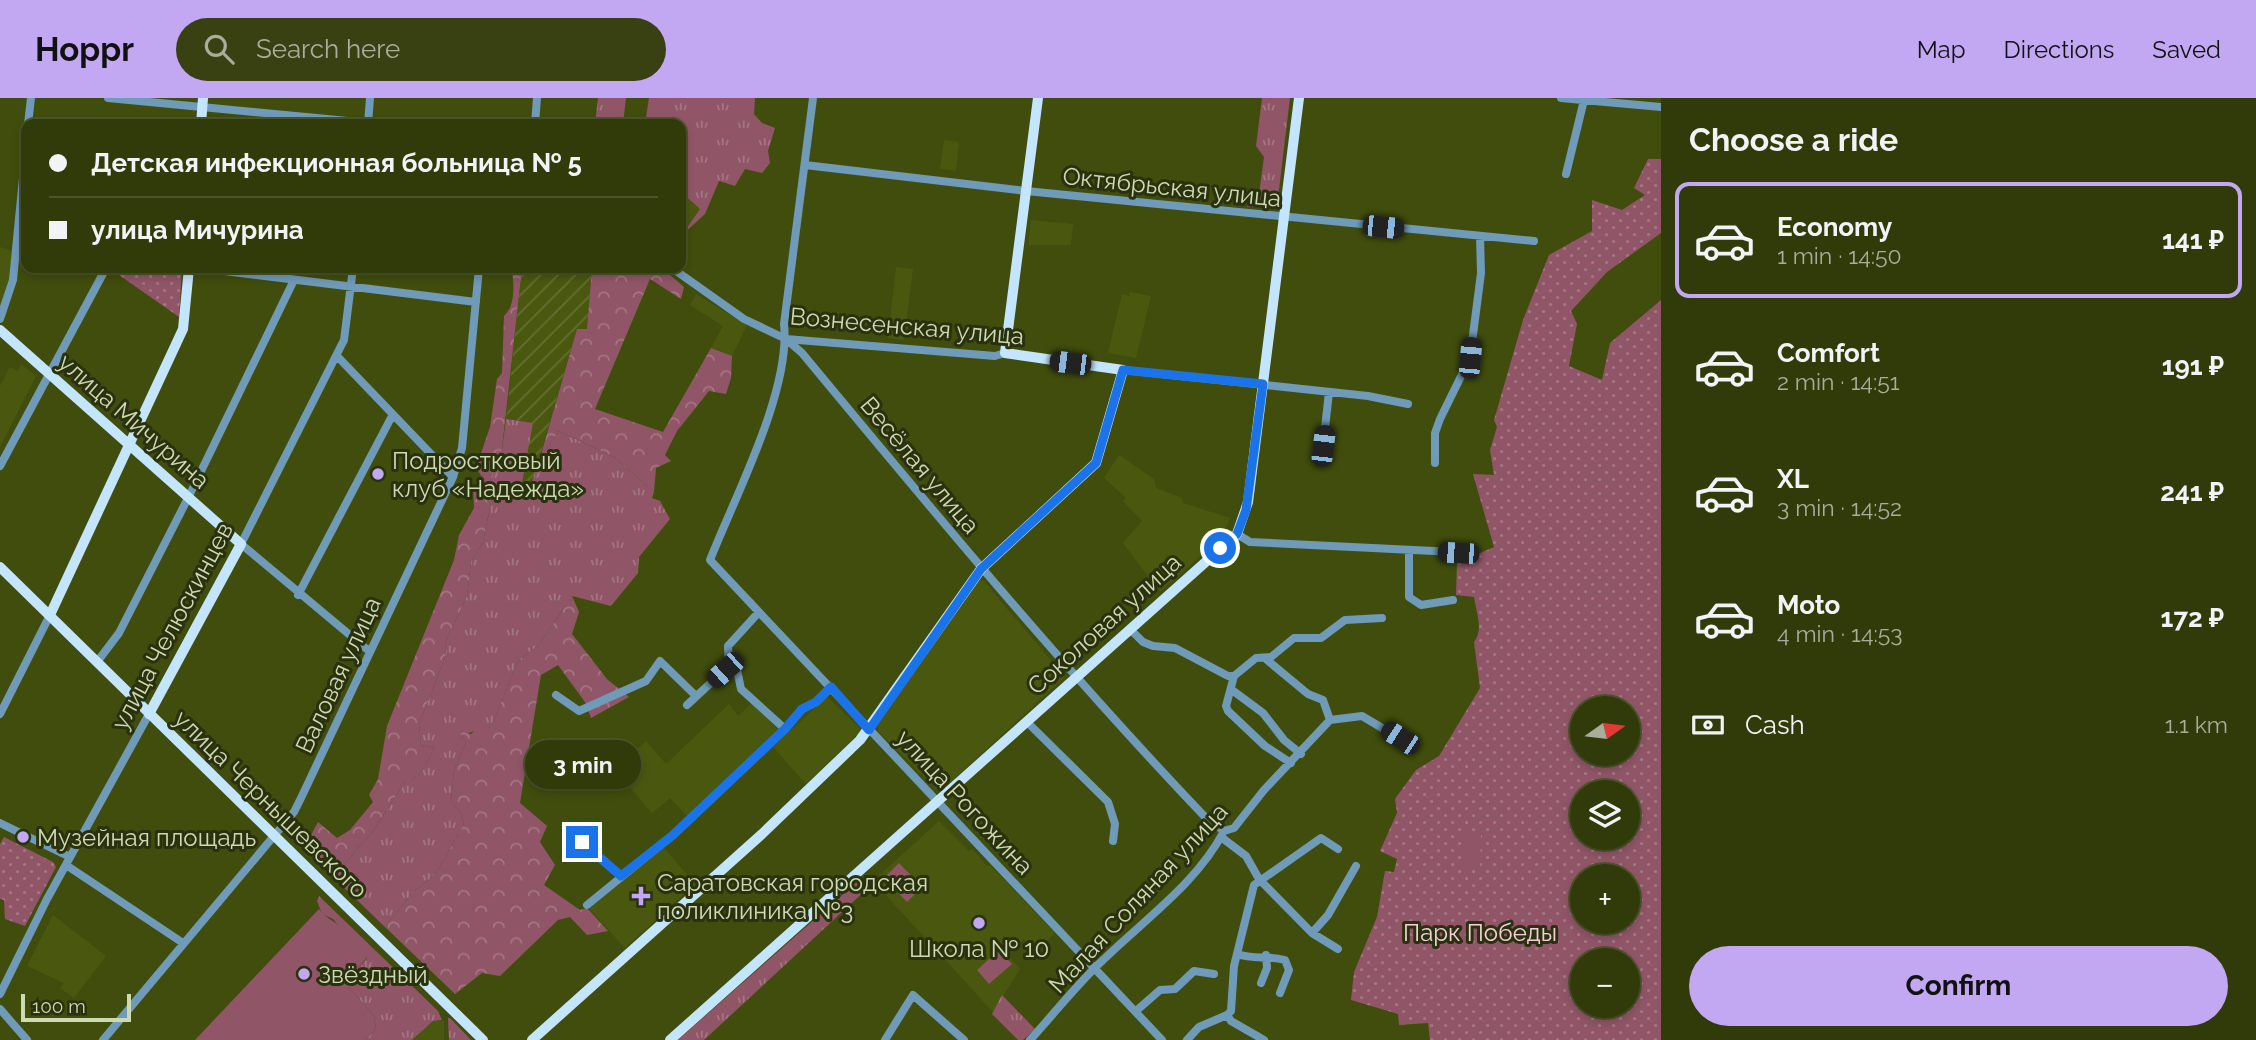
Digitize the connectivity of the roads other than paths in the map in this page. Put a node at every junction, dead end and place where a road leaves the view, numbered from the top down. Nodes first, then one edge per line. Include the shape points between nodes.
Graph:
1 (31, 98) edge
2 (108, 98) edge
3 (370, 98) edge
4 (537, 98) edge
5 (813, 98) edge
6 (1038, 98) edge
7 (1299, 98) edge
8 (1561, 98) edge
9 (1589, 100) edge
10 (203, 103) edge
11 (1661, 107) edge
12 (29, 119) edge
13 (329, 119) edge
14 (368, 119) edge
15 (535, 119) edge
16 (805, 166) junction
17 (1566, 174) dead end
18 (1026, 191) junction
19 (21, 198) edge
20 (1285, 218) junction
21 (1480, 236) junction
22 (1534, 241) dead end
23 (103, 273) edge
24 (189, 273) edge
25 (242, 273) edge
26 (352, 273) edge
27 (479, 273) edge
28 (679, 273) edge
29 (293, 279) junction
30 (351, 286) junction
31 (476, 302) junction
32 (0, 320) edge
33 (0, 330) edge
34 (786, 339) junction
35 (1005, 353) junction
36 (337, 356) junction
37 (1123, 370) junction
38 (47, 373) junction
39 (1263, 384) junction
40 (1329, 392) junction
41 (1408, 404) dead end
42 (392, 416) junction
43 (130, 446) junction
44 (1323, 446) dead end
45 (1435, 463) dead end
46 (0, 466) edge
47 (453, 477) junction
48 (189, 496) junction
49 (1237, 534) junction
50 (241, 544) junction
51 (1409, 550) junction
52 (1475, 553) dead end
53 (0, 567) edge
54 (981, 569) junction
55 (299, 595) junction
56 (1453, 600) dead end
57 (759, 612) junction
58 (50, 615) junction
59 (1382, 618) dead end
60 (1130, 630) junction
61 (369, 651) junction
62 (728, 659) junction
63 (1267, 660) junction
64 (97, 662) junction
65 (1234, 676) junction
66 (1076, 677) junction
67 (831, 687) junction
68 (1233, 690) junction
69 (556, 695) dead end
70 (696, 696) junction
71 (687, 705) dead end
72 (0, 714) edge
73 (149, 714) junction
74 (1330, 720) junction
75 (1027, 722) junction
76 (785, 729) junction
77 (869, 730) junction
78 (1414, 747) dead end
79 (1301, 754) junction
80 (1291, 764) junction
81 (939, 803) junction
82 (0, 823) edge
83 (1222, 834) junction
84 (274, 836) junction
85 (1113, 841) dead end
86 (582, 842) dead end
87 (1338, 849) dead end
88 (68, 861) junction
89 (1356, 866) dead end
90 (621, 876) junction
91 (1259, 879) junction
92 (587, 905) dead end
93 (1312, 933) junction
94 (183, 943) junction
95 (1338, 949) dead end
96 (1237, 954) junction
97 (1266, 955) junction
98 (15, 960) junction
99 (1096, 969) junction
100 (0, 971) edge
101 (1214, 974) dead end
102 (1261, 983) dead end
103 (1280, 993) dead end
104 (0, 994) edge
105 (0, 1009) edge
106 (1136, 1011) junction
107 (1227, 1015) junction
108 (27, 1040) edge
109 (103, 1040) edge
110 (483, 1040) edge
111 (532, 1040) edge
112 (670, 1040) edge
113 (885, 1040) edge
114 (964, 1040) edge
115 (1030, 1040) edge
116 (1162, 1040) edge
117 (1187, 1040) edge
118 (1264, 1040) edge

1 - 12 street
2 - 10 street
3 - 14 street
4 - 15 street
5 - 16 street
6 - 18 main road
7 - 20 main road, Соколовая улица
8 - 9 street
9 - 11 street
9 - 17 street
10 - 13 street
16 - 18 street, Октябрьская улица
16 - 34 street via 784,324
18 - 20 street, Октябрьская улица
18 - 35 main road
19 - 32 street via 13,280
20 - 21 street, Октябрьская улица
20 - 39 main road, Соколовая улица
21 - 22 street, Октябрьская улица
21 - 45 street via 1481,273 1470,358 1435,433
23 - 38 street
24 - 43 main road via 183,330
25 - 29 street
26 - 30 street, улица Челюскинцев
27 - 31 street, Валовая улица
28 - 34 street, Вознесенская улица via 744,319
29 - 30 street
29 - 48 street
30 - 31 street
30 - 36 street, улица Челюскинцев via 344,340
31 - 47 street, Валовая улица via 462,448
33 - 38 main road, улица Мичурина
34 - 35 street, Вознесенская улица via 995,356
34 - 54 street, Весёлая улица
34 - 57 street, улица Рогожина via 780,378 710,560
35 - 37 main road, Вознесенская улица
36 - 42 street
36 - 50 street, улица Челюскинцев
37 - 39 street, Вознесенская улица
37 - 54 main road via 1096,463
38 - 43 main road, улица Мичурина
38 - 46 street
39 - 40 street, Вознесенская улица
39 - 49 main road, Соколовая улица via 1248,502
40 - 41 street, Вознесенская улица
40 - 44 street
42 - 47 street
42 - 55 street
43 - 48 main road, улица Мичурина
43 - 58 main road
47 - 61 street, Валовая улица
48 - 50 main road, улица Мичурина
48 - 64 street via 119,633
49 - 51 street via 1250,541
49 - 60 main road, Соколовая улица
50 - 55 street, улица Мичурина
50 - 73 main road, улица Челюскинцев
51 - 52 street
51 - 56 street via 1409,597 1421,605
53 - 58 main road, улица Чернышевского
54 - 66 street, Весёлая улица
54 - 77 main road
55 - 61 street, улица Мичурина
57 - 62 street via 728,646
57 - 67 street, улица Рогожина
58 - 64 main road, улица Чернышевского
58 - 72 street
59 - 63 street via 1345,620 1321,638 1294,638
60 - 65 street via 1153,646 1175,648
60 - 66 main road, Соколовая улица
61 - 84 street, Валовая улица via 298,805
62 - 70 street via 729,666
62 - 76 street via 736,665 741,689
63 - 65 street via 1256,658
63 - 74 street via 1308,694 1323,700
64 - 73 main road, улица Чернышевского
65 - 68 street
66 - 75 main road, Соколовая улица
66 - 83 street, Весёлая улица
67 - 76 street
67 - 77 street, улица Рогожина
68 - 79 street via 1264,713
68 - 80 street via 1228,710
69 - 70 street via 579,711 646,681 660,661
70 - 71 street
73 - 84 main road, улица Чернышевского
73 - 88 street, улица Челюскинцев
74 - 78 street via 1362,716
74 - 79 street, Малая Соляная улица
75 - 81 main road, Соколовая улица
75 - 85 street via 1108,803 1115,824
76 - 90 street via 673,835
77 - 81 street, улица Рогожина
77 - 111 main road via 762,834
79 - 80 street, Малая Соляная улица
80 - 83 street, Малая Соляная улица via 1234,828
81 - 99 street, улица Рогожина
81 - 112 main road, Соколовая улица
82 - 88 street
83 - 91 street, Весёлая улица via 1245,856
83 - 99 street, Малая Соляная улица via 1209,858
84 - 94 street, Валовая улица
84 - 110 main road, улица Чернышевского
86 - 90 street
87 - 91 street via 1321,838
88 - 94 street
88 - 98 street, улица Челюскинцев
89 - 93 street
90 - 92 street
91 - 93 street, Весёлая улица
91 - 96 street via 1249,897
93 - 95 street, Весёлая улица
94 - 109 street, Валовая улица
96 - 97 street via 1251,959
96 - 107 street
97 - 102 street
97 - 103 street via 1285,960 1289,970
98 - 100 street
98 - 104 street, улица Челюскинцев
99 - 106 street, улица Рогожина
99 - 115 street, Малая Соляная улица
101 - 106 street via 1194,971 1175,989 1160,990
105 - 108 street
106 - 116 street, улица Рогожина
107 - 117 street via 1199,1027
107 - 118 street
113 - 114 street via 913,995

